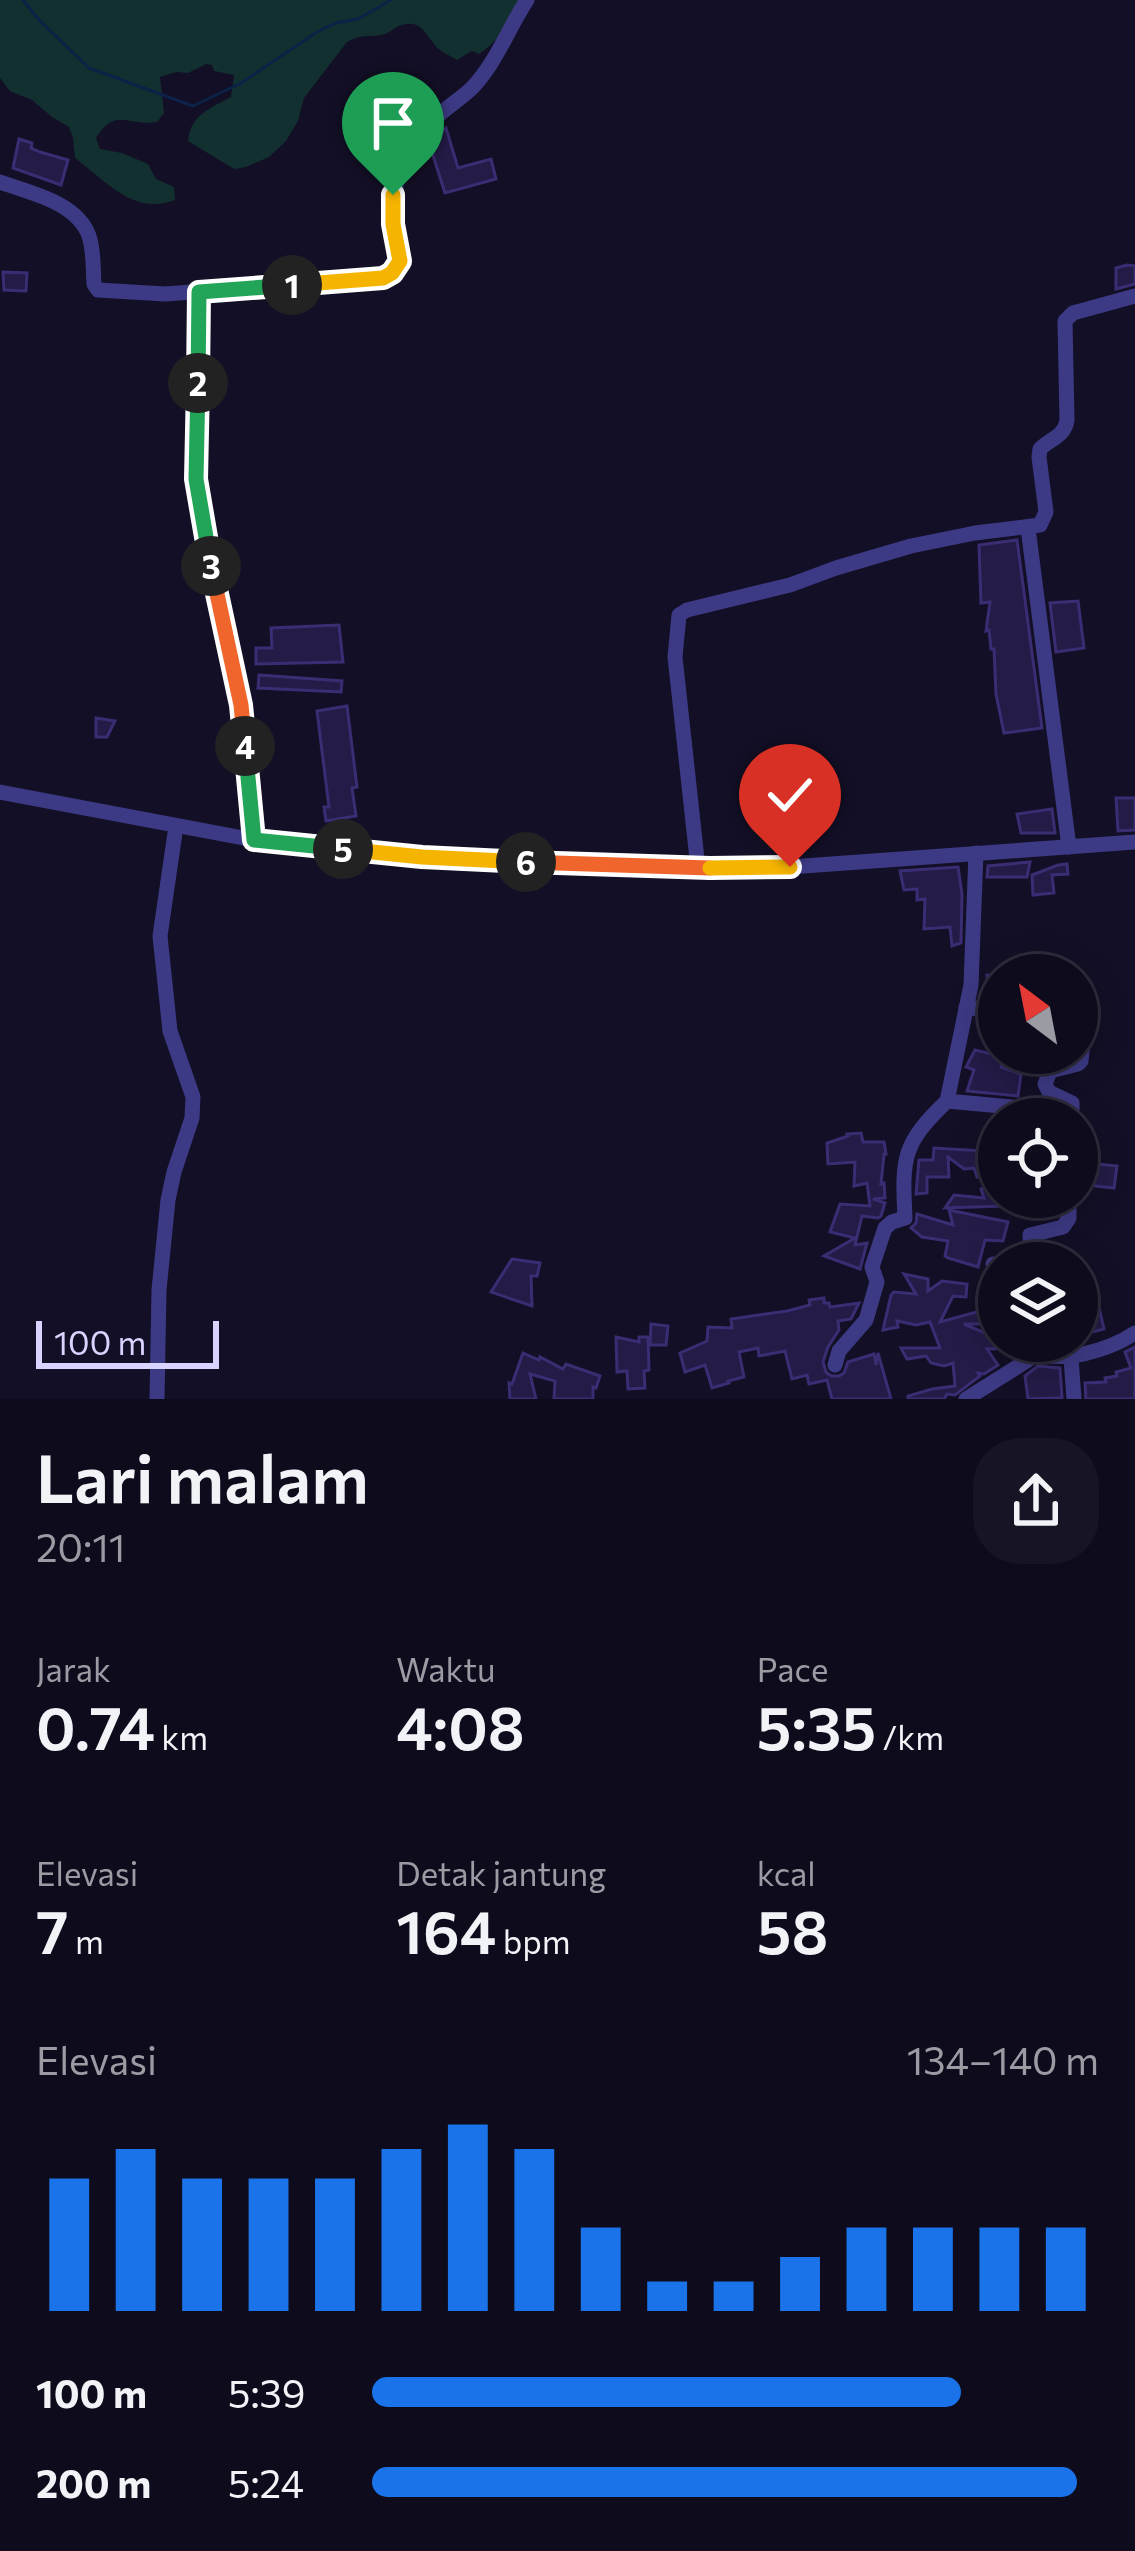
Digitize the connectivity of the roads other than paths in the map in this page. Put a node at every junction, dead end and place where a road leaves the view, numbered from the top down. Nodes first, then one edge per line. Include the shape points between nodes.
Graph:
1 (527, 0) edge
2 (0, 182) edge
3 (199, 292) junction
4 (1135, 296) edge
5 (1028, 528) junction
6 (0, 792) edge
7 (176, 826) junction
8 (254, 840) junction
9 (1135, 842) edge
10 (1069, 847) junction
11 (976, 853) junction
12 (698, 868) junction
13 (966, 1007) junction
14 (978, 1009) edge
15 (1049, 1074) edge
16 (1062, 1098) edge
17 (946, 1101) junction
18 (978, 1104) edge
19 (1069, 1218) edge
20 (1030, 1242) edge
21 (1135, 1334) edge
22 (1098, 1349) edge
23 (1025, 1362) edge
24 (1072, 1362) edge
25 (835, 1365) dead end
26 (157, 1399) edge
27 (966, 1399) edge
28 (1074, 1399) edge

1 - 3 street via 496,58 405,155 393,195 400,261 392,273
2 - 3 street via 77,216 90,238 98,290
3 - 8 street via 196,479 241,705
4 - 5 street via 1065,321 1066,428 1040,449 1046,512
5 - 10 street
5 - 12 street via 911,546 679,615 675,657
6 - 7 street
7 - 8 street
7 - 26 street via 160,935 170,1030 193,1097 168,1200
8 - 12 street via 422,857
9 - 10 street
10 - 11 street
11 - 12 street
11 - 13 street
13 - 14 street
13 - 17 street
15 - 16 street via 1049,1092
17 - 18 street
17 - 25 street via 907,1149 905,1218 885,1228 866,1320
19 - 20 street via 1030,1235
21 - 22 street
23 - 27 street
24 - 28 street

